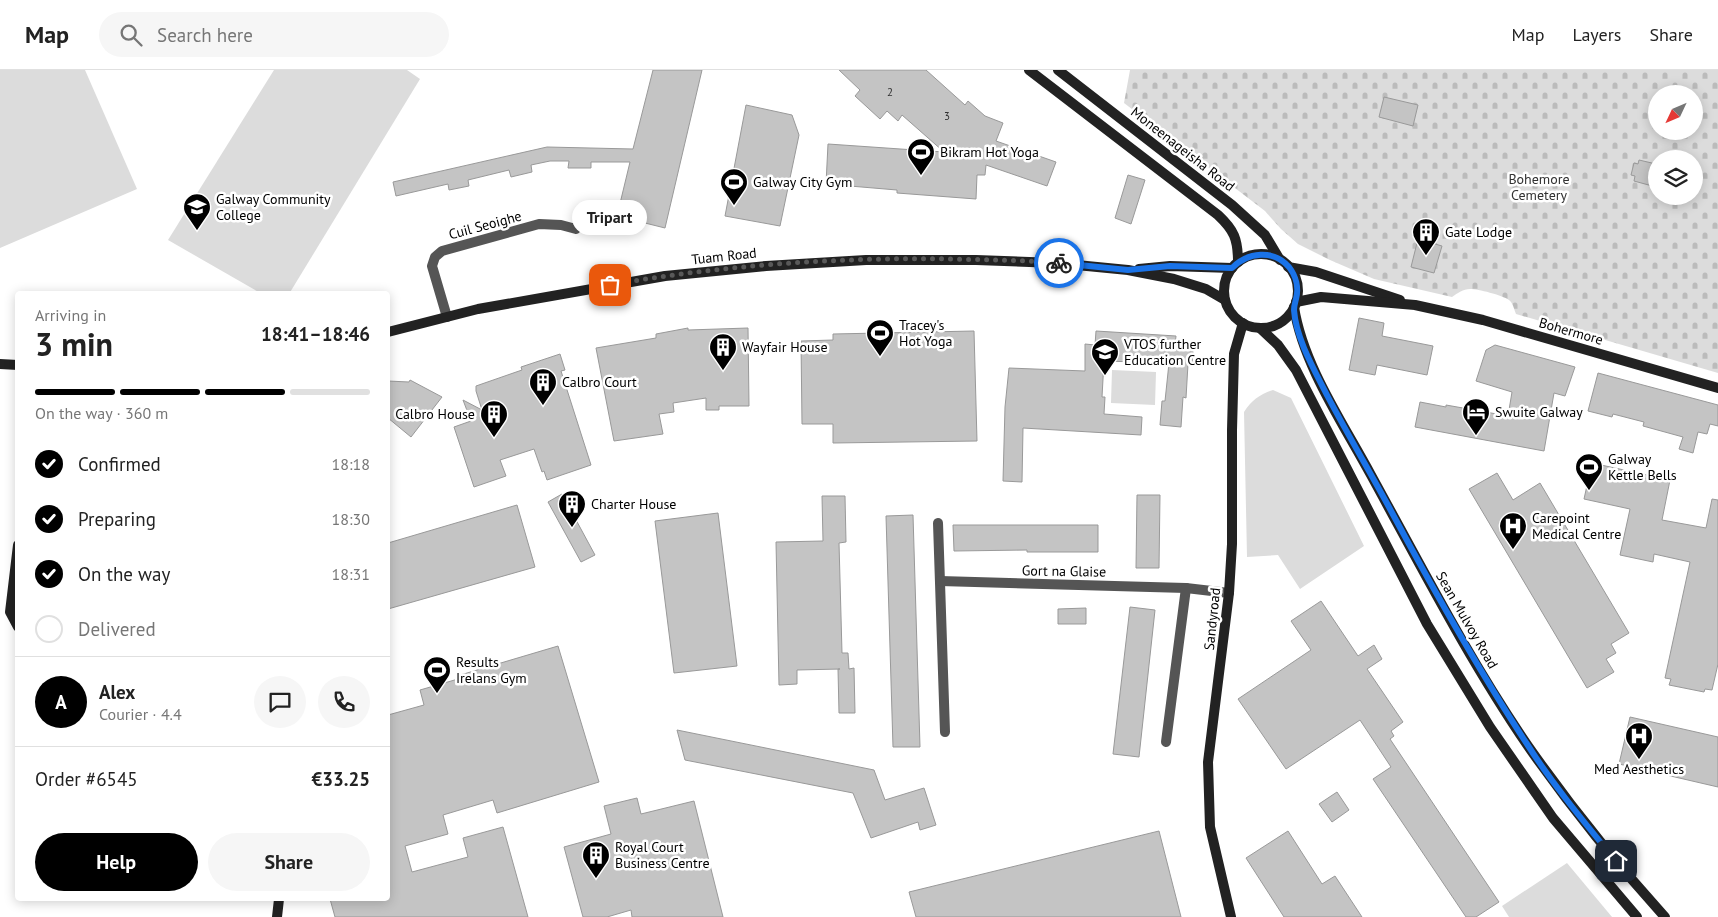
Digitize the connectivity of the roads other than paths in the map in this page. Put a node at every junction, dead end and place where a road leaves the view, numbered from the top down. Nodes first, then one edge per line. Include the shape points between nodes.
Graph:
1 (1029, 70) edge
2 (1058, 70) edge
3 (576, 229) dead end
4 (1280, 260) junction
5 (1235, 265) junction
6 (1288, 267) junction
7 (1128, 270) junction
8 (1225, 300) junction
9 (1295, 305) junction
10 (1415, 305) junction
11 (447, 317) junction
12 (1243, 323) junction
13 (1260, 328) junction
14 (390, 331) edge
15 (0, 364) edge
16 (15, 365) edge
17 (1718, 388) edge
18 (938, 523) dead end
19 (15, 571) edge
20 (940, 581) junction
21 (1186, 588) junction
22 (1229, 593) junction
23 (15, 621) edge
24 (946, 732) dead end
25 (1166, 742) dead end
26 (279, 901) edge
27 (277, 917) edge
28 (1230, 917) edge
29 (1637, 917) edge
30 (1665, 917) edge

1 - 5 main road via 1218,214 1231,228 1238,249
2 - 4 main road, Moneenageisha Road via 1232,205 1265,235
3 - 11 street, Cuil Seoighe via 539,224 442,251 432,266
4 - 5 main road via 1258,254
4 - 6 main road
5 - 7 main road, Tuam Road
5 - 8 main road via 1226,281
6 - 9 main road via 1297,283
6 - 10 main road, Bohermore via 1316,272
7 - 8 main road, Tuam Road via 1206,288
7 - 11 main road, Tuam Road via 976,260 812,262 665,276
8 - 12 main road via 1235,317
9 - 10 main road, Bohermore via 1321,297
9 - 13 main road via 1277,324
9 - 30 main road, Sean Mulvoy Road via 1296,322 1306,351 1329,398 1476,665 1528,746 1586,825
10 - 17 main road, Bohermore via 1483,320
11 - 14 main road, Tuam Road
12 - 13 main road
12 - 22 main road, Sandyroad via 1234,354
13 - 29 main road via 1278,345 1296,370 1427,624 1490,727 1553,818
15 - 16 main road
18 - 20 street
19 - 23 main road via 10,612
20 - 21 street, Gort na Glaise
20 - 24 street
21 - 22 street, Gort na Glaise
21 - 25 street
22 - 28 main road, Sandyroad via 1208,762 1208,787 1210,827
26 - 27 main road

